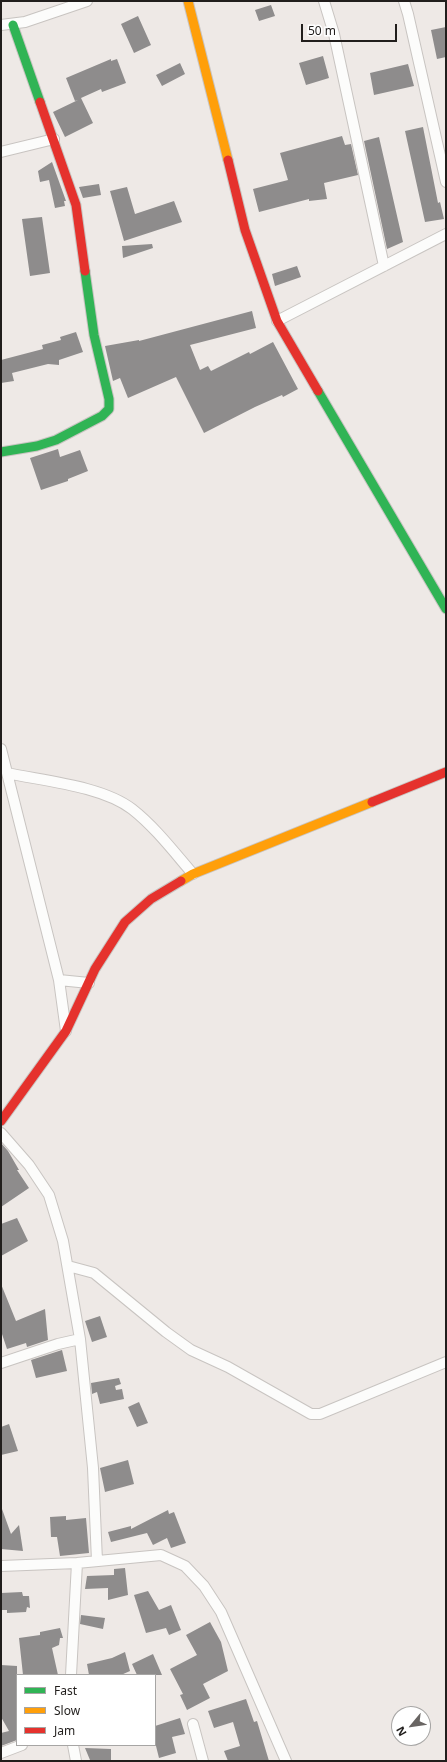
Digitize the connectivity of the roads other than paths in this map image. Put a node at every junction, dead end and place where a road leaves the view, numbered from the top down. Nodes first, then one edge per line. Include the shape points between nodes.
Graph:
1 (87, 1) edge
2 (188, 1) edge
3 (324, 1) edge
4 (404, 1) edge
5 (1, 25) edge
6 (13, 25) junction
7 (54, 139) junction
8 (1, 152) edge
9 (446, 182) edge
10 (446, 234) edge
11 (384, 266) junction
12 (277, 321) junction
13 (1, 452) edge
14 (446, 609) edge
15 (1, 749) edge
16 (446, 772) edge
17 (7, 773) junction
18 (193, 874) junction
19 (59, 980) junction
20 (88, 983) junction
21 (66, 1031) junction
22 (1, 1121) edge
23 (1, 1132) edge
24 (68, 1266) junction
25 (80, 1339) junction
26 (446, 1362) edge
27 (1, 1363) edge
28 (98, 1561) junction
29 (77, 1563) junction
30 (1, 1566) edge
31 (71, 1674) edge
32 (193, 1724) dead end
33 (19, 1746) edge
34 (73, 1746) edge
35 (1, 1753) edge
36 (76, 1761) edge
37 (203, 1761) edge
38 (286, 1761) edge

1 - 6 street
2 - 12 street via 245,230
3 - 11 street via 334,34
4 - 9 street
5 - 6 street
6 - 7 street
7 - 8 street
7 - 13 street via 76,205 91,318 109,408 102,416 56,440
10 - 11 street
11 - 12 street
12 - 14 street
15 - 17 street
16 - 18 street
17 - 18 street via 92,790 112,798 132,809 147,822
17 - 19 street
18 - 20 street via 151,899 125,922
19 - 20 street
19 - 21 street
20 - 21 street
21 - 22 street
23 - 24 street via 29,1165 49,1195
24 - 25 street
24 - 26 street via 94,1273 191,1350 228,1367 311,1414 320,1414
25 - 27 street
25 - 28 street via 93,1468
28 - 29 street
28 - 38 street via 161,1555 185,1566 204,1586 233,1636
29 - 30 street
29 - 31 street
32 - 37 street
33 - 35 street
34 - 36 street

